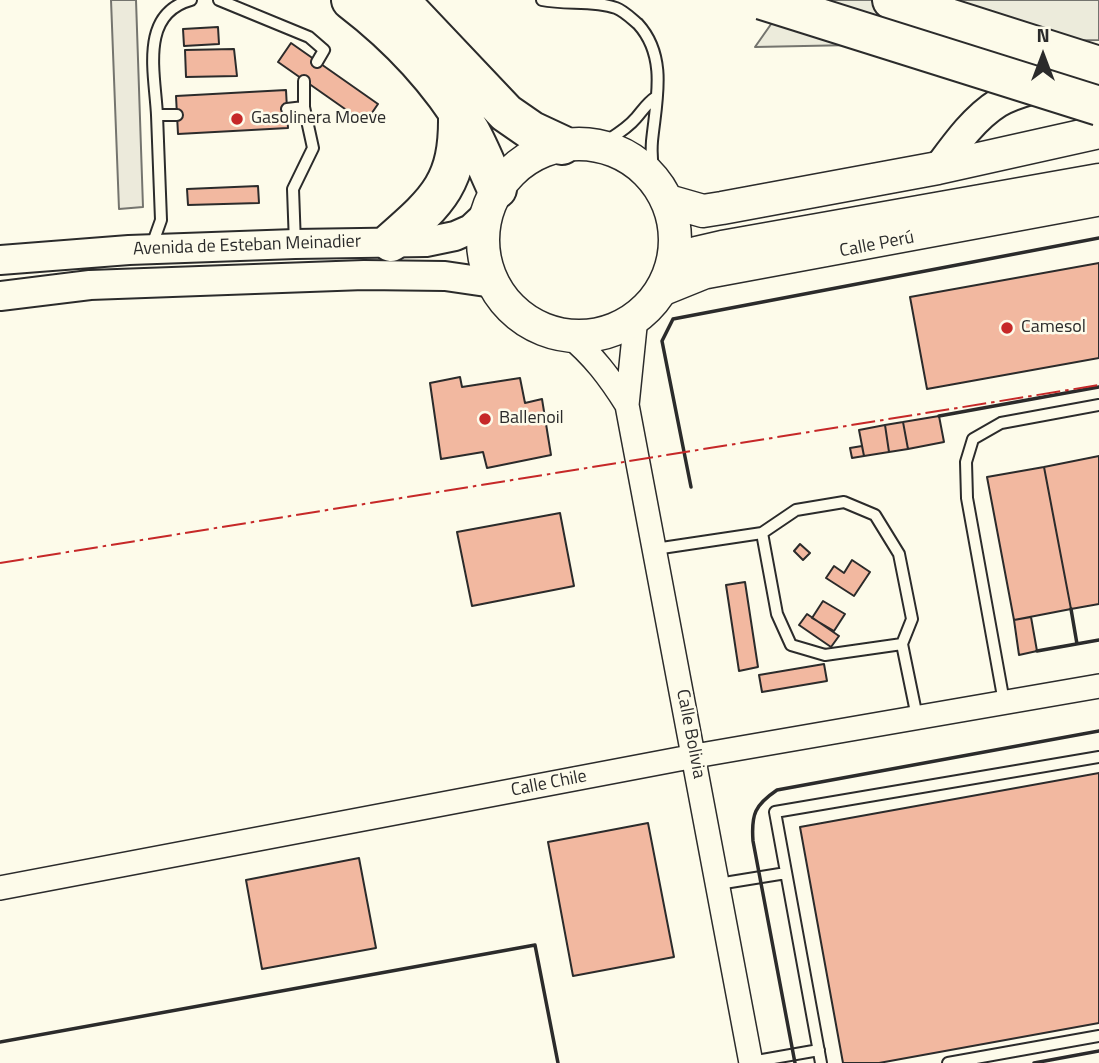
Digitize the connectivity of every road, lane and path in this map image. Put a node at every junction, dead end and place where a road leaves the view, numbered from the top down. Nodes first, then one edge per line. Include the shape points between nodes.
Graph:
1 (191, 0) edge
2 (219, 0) edge
3 (351, 0) edge
4 (399, 0) edge
5 (542, 0) edge
6 (762, 0) edge
7 (892, 0) edge
8 (317, 62) dead end
9 (1099, 66) edge
10 (1099, 78) edge
11 (304, 81) dead end
12 (656, 97) junction
13 (1099, 106) edge
14 (304, 107) junction
15 (287, 109) dead end
16 (177, 115) dead end
17 (457, 115) junction
18 (157, 116) junction
19 (1099, 132) edge
20 (581, 145) junction
21 (938, 168) junction
22 (1099, 180) edge
23 (661, 190) junction
24 (492, 201) junction
25 (1099, 204) edge
26 (391, 242) junction
27 (295, 244) junction
28 (140, 250) junction
29 (0, 253) edge
30 (0, 260) edge
31 (672, 266) junction
32 (493, 283) junction
33 (0, 296) edge
34 (647, 306) junction
35 (568, 335) junction
36 (627, 405) junction
37 (1099, 405) edge
38 (762, 533) junction
39 (655, 549) junction
40 (902, 644) junction
41 (1099, 685) edge
42 (1004, 702) junction
43 (917, 717) junction
44 (695, 756) junction
45 (1099, 757) edge
46 (786, 873) junction
47 (718, 884) junction
48 (0, 888) edge
49 (1099, 1036) edge
50 (819, 1050) junction
51 (751, 1063) edge
52 (821, 1063) edge
53 (948, 1063) edge

1 - 18 lane via 177,4 162,17 153,37
2 - 8 lane via 309,37 324,50
3 - 17 highway via 408,50
4 - 20 highway via 506,113 532,131
5 - 12 lane via 617,8 633,20 648,35 654,50
6 - 13 highway, bridge
7 - 9 highway
10 - 21 street via 1048,85 997,103
11 - 14 lane
12 - 20 lane via 622,131
12 - 23 lane via 651,159
14 - 15 lane
14 - 27 lane via 313,148 293,189
16 - 18 lane
17 - 24 highway via 469,130
17 - 26 highway via 458,142 446,186
18 - 28 lane via 161,220
19 - 21 main road
20 - 23 main road via 629,157
20 - 24 main road via 543,151 525,160 510,173
21 - 23 main road via 703,211
22 - 31 main road, Calle Perú via 722,247 696,253
23 - 31 main road via 676,233
24 - 26 street, Avenida de Esteban Meinadier via 471,229 455,236
24 - 32 main road via 484,249
25 - 34 street, Calle Perú via 705,277
26 - 27 street, Avenida de Esteban Meinadier
27 - 28 street, Avenida de Esteban Meinadier
28 - 29 street
28 - 30 street, Avenida de Esteban Meinadier
31 - 34 main road
32 - 33 street, Avenida de Esteban Meinadier via 445,276 364,275 90,285
32 - 35 main road via 524,318
34 - 35 main road via 604,332
34 - 36 street, Calle Bolivia
35 - 36 street, Calle Bolivia via 586,349
36 - 39 street, Calle Bolivia
37 - 42 lane via 1001,423 973,439 969,451 967,498
38 - 39 lane
38 - 40 lane via 777,614 791,645 825,655
38 - 40 lane via 796,510 844,502 875,516 899,554 912,619
39 - 44 street, Calle Bolivia
40 - 43 lane
41 - 42 street, Calle Chile
42 - 43 street, Calle Chile
43 - 44 street, Calle Chile
44 - 47 street, Calle Bolivia
44 - 48 street, Calle Chile
45 - 46 lane via 775,812
46 - 47 lane
46 - 50 lane
47 - 51 street, Calle Bolivia
49 - 53 lane
50 - 51 lane
50 - 52 lane

